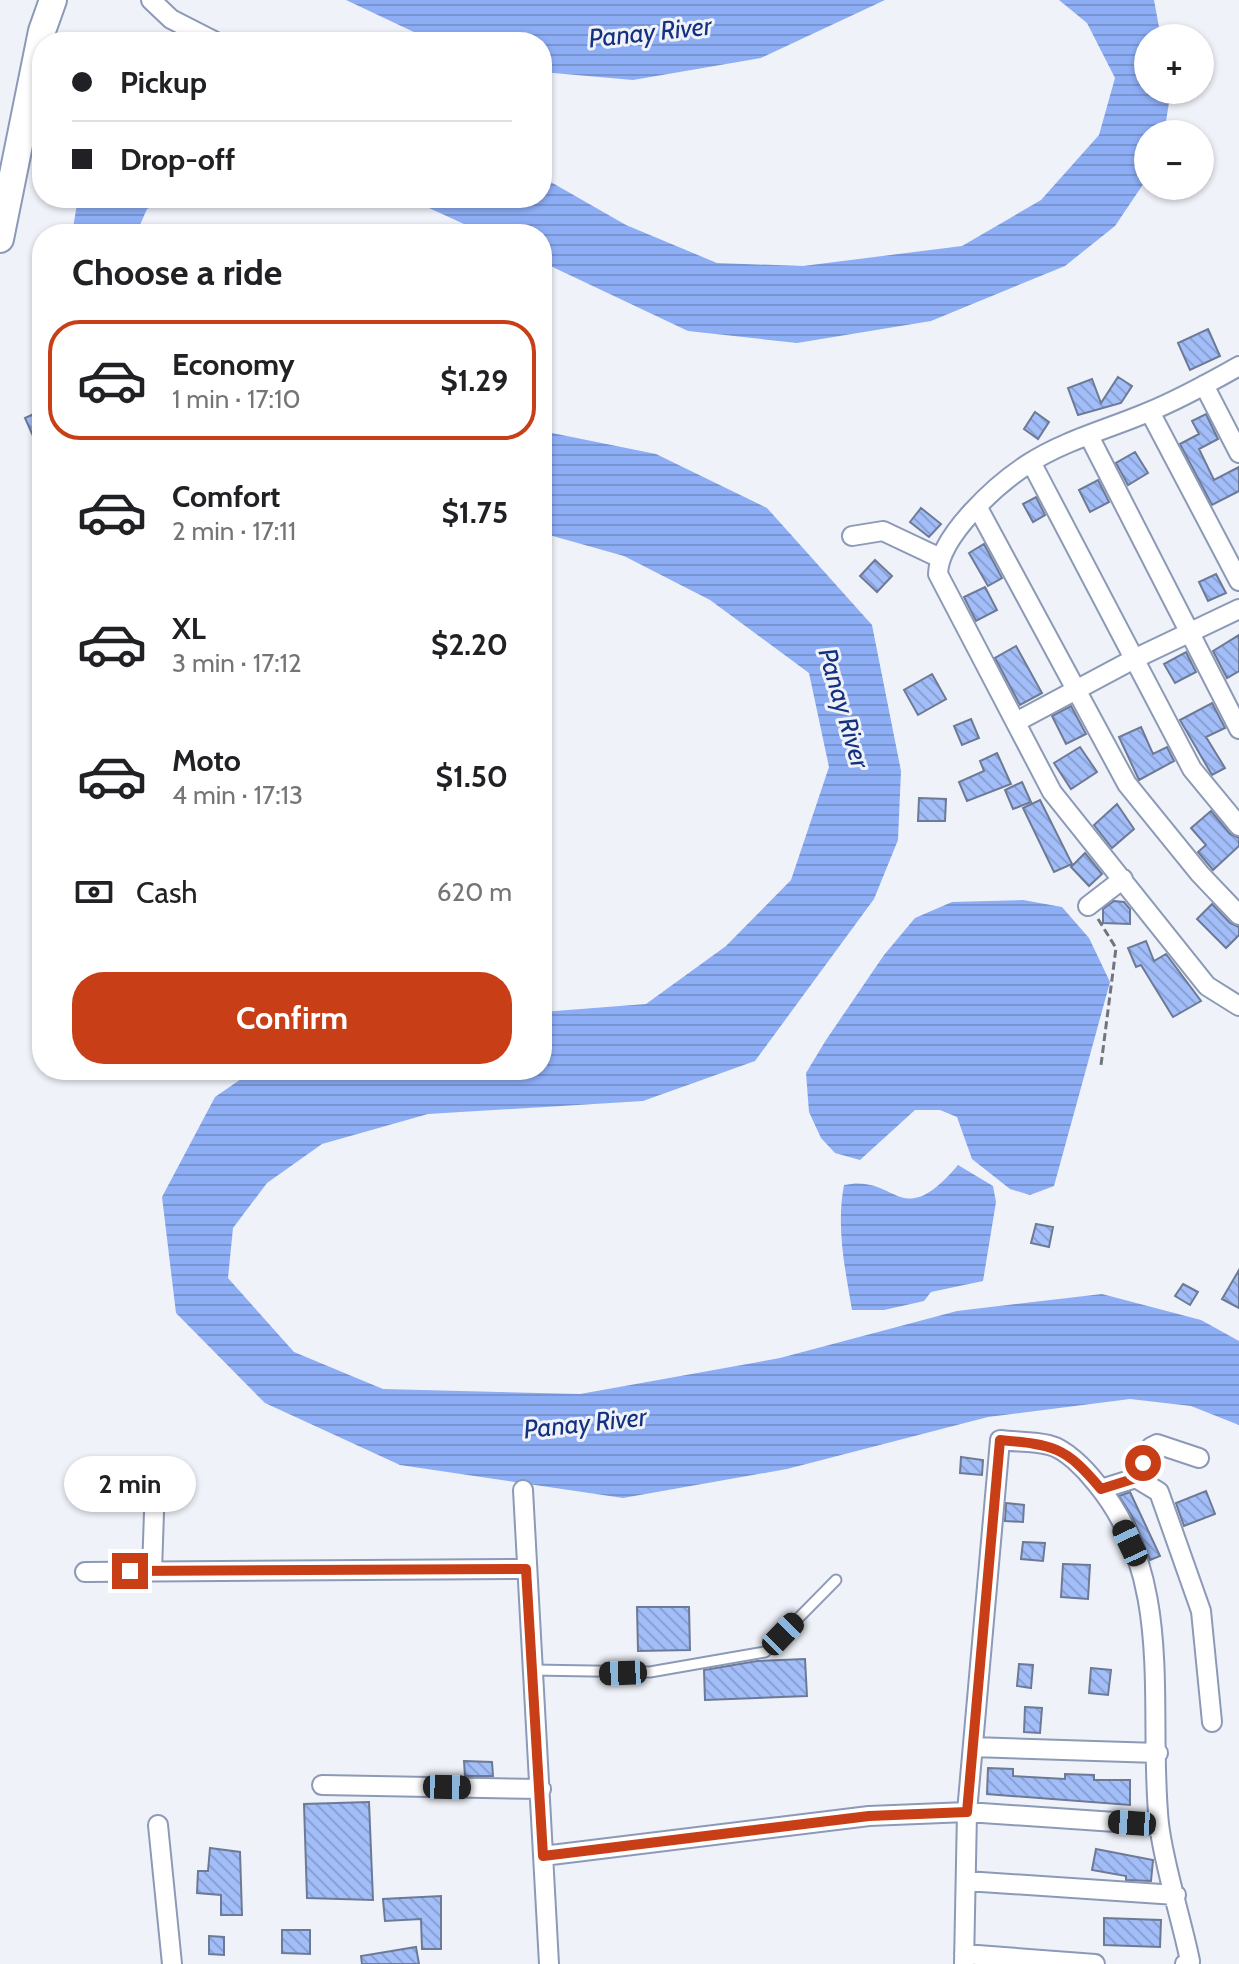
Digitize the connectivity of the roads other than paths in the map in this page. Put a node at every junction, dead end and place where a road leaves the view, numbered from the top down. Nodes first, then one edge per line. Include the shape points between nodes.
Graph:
1 (53, 0) edge
2 (151, 0) edge
3 (42, 32) edge
4 (196, 32) edge
5 (32, 81) edge
6 (0, 239) edge
7 (1239, 366) edge
8 (1204, 385) junction
9 (1150, 412) junction
10 (1089, 436) junction
11 (1239, 453) edge
12 (1031, 462) junction
13 (978, 508) junction
14 (852, 536) dead end
15 (938, 557) junction
16 (1239, 581) edge
17 (1239, 609) edge
18 (1190, 633) junction
19 (1134, 659) junction
20 (1077, 689) junction
21 (1016, 722) junction
22 (1239, 729) edge
23 (1238, 823) edge
24 (1123, 879) junction
25 (1088, 906) road end
26 (1239, 915) edge
27 (1239, 1006) edge
28 (1199, 1458) dead end
29 (1136, 1478) junction
30 (155, 1483) dead end
31 (1101, 1489) junction
32 (523, 1490) dead end
33 (526, 1569) junction
34 (152, 1571) junction
35 (85, 1572) dead end
36 (836, 1580) dead end
37 (533, 1670) junction
38 (1212, 1722) dead end
39 (973, 1747) junction
40 (1158, 1753) junction
41 (322, 1785) dead end
42 (541, 1789) junction
43 (967, 1812) junction
44 (158, 1825) dead end
45 (1159, 1825) junction
46 (543, 1856) junction
47 (966, 1881) junction
48 (1176, 1895) junction
49 (964, 1959) edge
50 (172, 1964) edge
51 (549, 1964) edge
52 (1095, 1964) edge
53 (1185, 1964) edge

1 - 3 main road
2 - 4 street via 171,19
5 - 6 main road
7 - 8 street
8 - 9 street
8 - 11 street
9 - 10 street
9 - 16 street
10 - 12 street
10 - 18 street
12 - 13 street
12 - 19 street
13 - 15 street
13 - 20 street
14 - 15 street via 883,531
15 - 21 street via 938,574
17 - 18 street
18 - 19 street
18 - 22 street
19 - 20 street
19 - 23 street via 1192,769
20 - 21 street
20 - 26 street via 1127,784
21 - 24 street via 1052,792
24 - 25 street
24 - 27 street via 1207,986
28 - 29 street via 1157,1444
29 - 31 street
29 - 38 street via 1159,1492 1201,1611
30 - 34 street
31 - 39 street via 1084,1468 1051,1445 1000,1440
31 - 40 street via 1130,1543 1149,1598
32 - 33 street
33 - 34 street
33 - 37 street
34 - 35 street
36 - 37 lane via 765,1652 650,1672
37 - 42 street
39 - 40 street
39 - 43 street
40 - 45 street
41 - 42 street
42 - 46 street
43 - 45 street
43 - 46 street via 869,1816
43 - 47 street
44 - 50 street
45 - 48 street
46 - 51 street
47 - 48 street
47 - 49 street
48 - 53 street via 1190,1961
49 - 52 street

